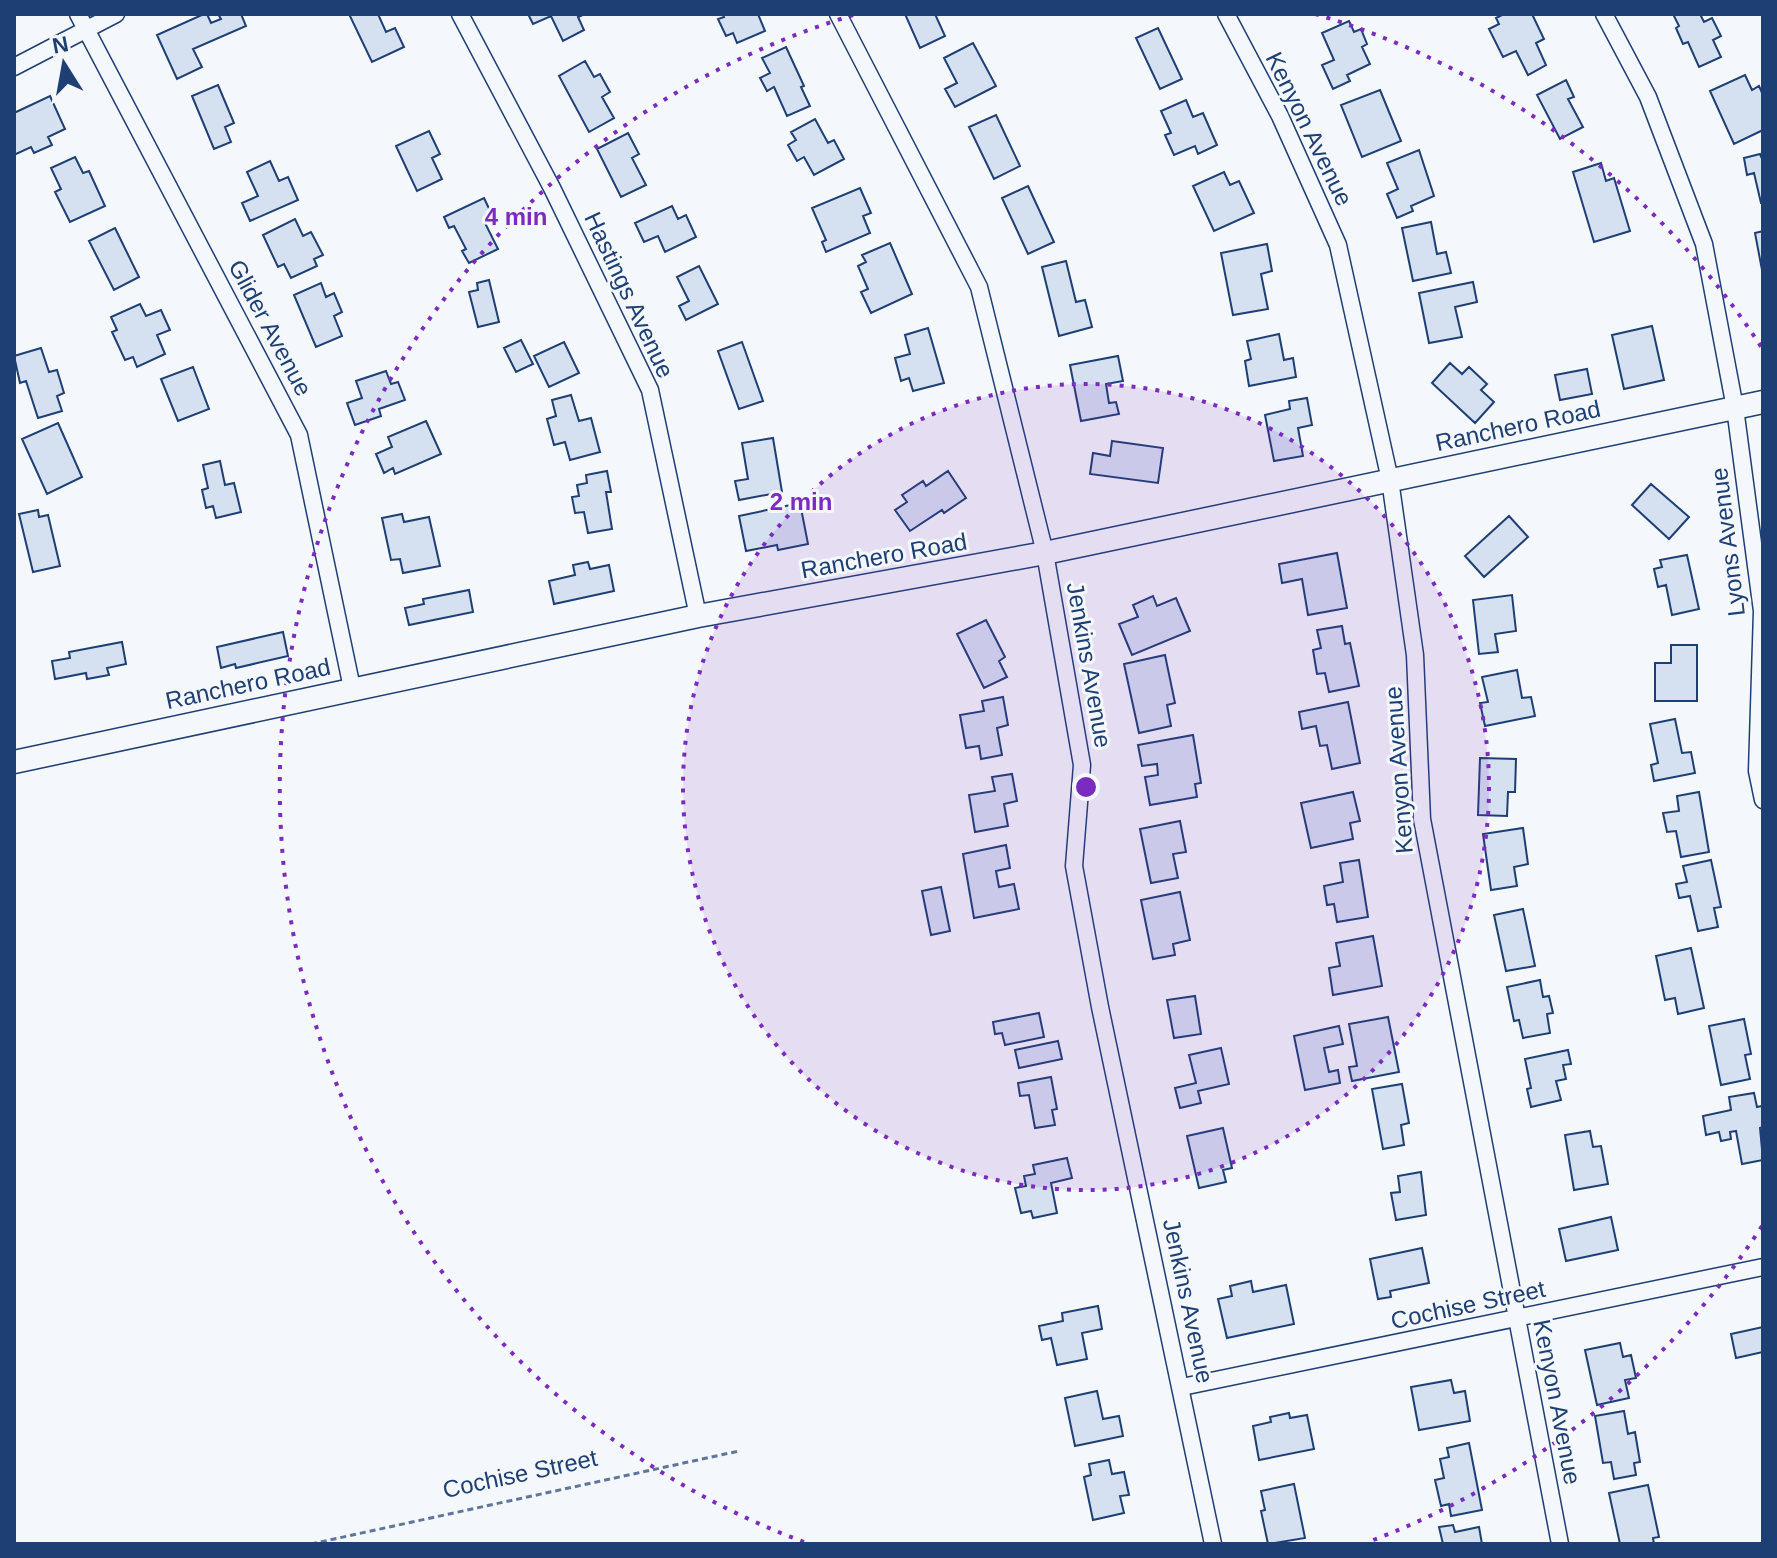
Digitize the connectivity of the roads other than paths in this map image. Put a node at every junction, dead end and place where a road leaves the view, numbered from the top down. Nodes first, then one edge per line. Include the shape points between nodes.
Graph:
1 (78, 14) edge
2 (116, 14) edge
3 (460, 14) edge
4 (838, 14) edge
5 (1226, 14) edge
6 (1604, 14) edge
7 (86, 30) junction
8 (14, 67) edge
9 (1763, 402) edge
10 (1735, 408) junction
11 (1390, 480) junction
12 (1045, 553) junction
13 (698, 616) junction
14 (352, 688) junction
15 (14, 759) edge
16 (1763, 800) edge
17 (1763, 1267) edge
18 (1517, 1320) junction
19 (1182, 1387) junction
20 (1213, 1544) edge
21 (1560, 1544) edge

1 - 7 street, Glider Avenue
2 - 7 street
3 - 13 street, Hastings Avenue via 650,390
4 - 12 street, Jenkins Avenue via 979,287
5 - 11 street, Kenyon Avenue via 1280,116 1338,245
6 - 10 street, Lyons Avenue via 1648,97 1704,244
7 - 8 street
7 - 14 street, Glider Avenue via 299,435
9 - 10 main road, Ranchero Road
10 - 11 main road, Ranchero Road
10 - 16 street, Lyons Avenue via 1762,611 1757,771
11 - 12 main road, Ranchero Road
11 - 18 street, Kenyon Avenue via 1415,655 1422,819
12 - 13 main road, Ranchero Road
12 - 19 street, Jenkins Avenue via 1082,765 1074,866
13 - 14 main road, Ranchero Road
14 - 15 main road, Ranchero Road
17 - 18 street, Cochise Street
18 - 19 street, Cochise Street
18 - 21 street, Kenyon Avenue
19 - 20 street, Jenkins Avenue

